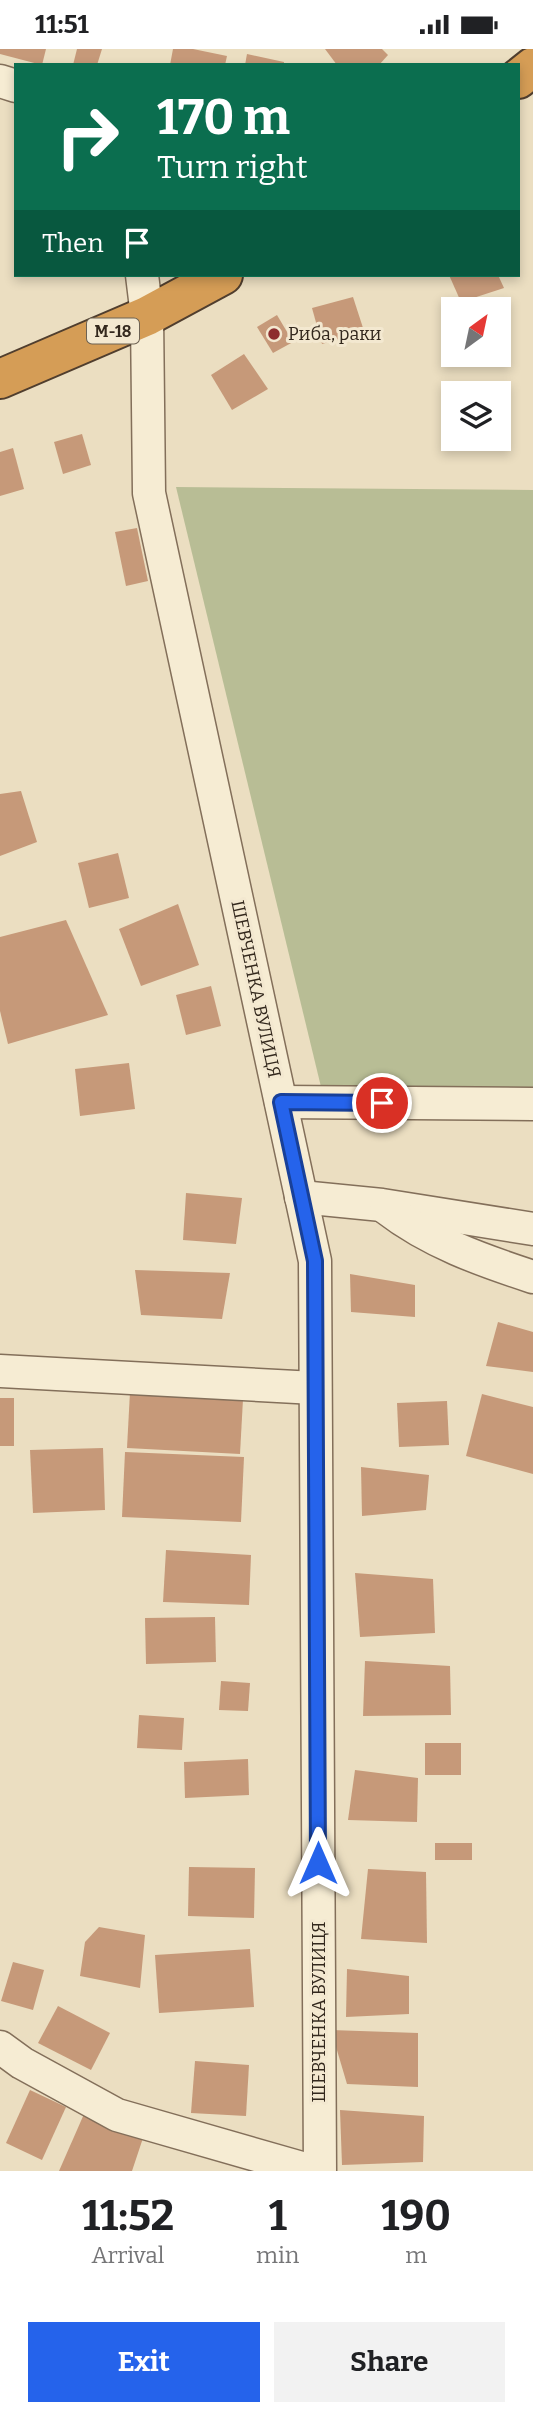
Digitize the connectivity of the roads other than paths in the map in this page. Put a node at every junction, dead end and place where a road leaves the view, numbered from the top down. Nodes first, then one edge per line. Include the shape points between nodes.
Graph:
1 (142, 277) edge
2 (219, 277) edge
3 (147, 316) junction
4 (0, 379) edge
5 (281, 1102) junction
6 (533, 1104) edge
7 (301, 1196) junction
8 (382, 1205) junction
9 (533, 1229) edge
10 (533, 1277) edge
11 (0, 1371) edge
12 (316, 1388) junction
13 (0, 2047) edge
14 (312, 2171) edge
15 (320, 2171) edge

1 - 3 street, ШЕВЧЕНКА ВУЛИЦЯ
2 - 3 highway, М-18
3 - 4 highway, М-18
3 - 5 street, ШЕВЧЕНКА ВУЛИЦЯ via 149,493
5 - 6 street
5 - 7 street, ШЕВЧЕНКА ВУЛИЦЯ
7 - 8 street
7 - 12 street, ШЕВЧЕНКА ВУЛИЦЯ via 315,1261
8 - 9 street
8 - 10 street via 416,1231
11 - 12 street
12 - 15 street, ШЕВЧЕНКА ВУЛИЦЯ
13 - 14 street via 117,2115

